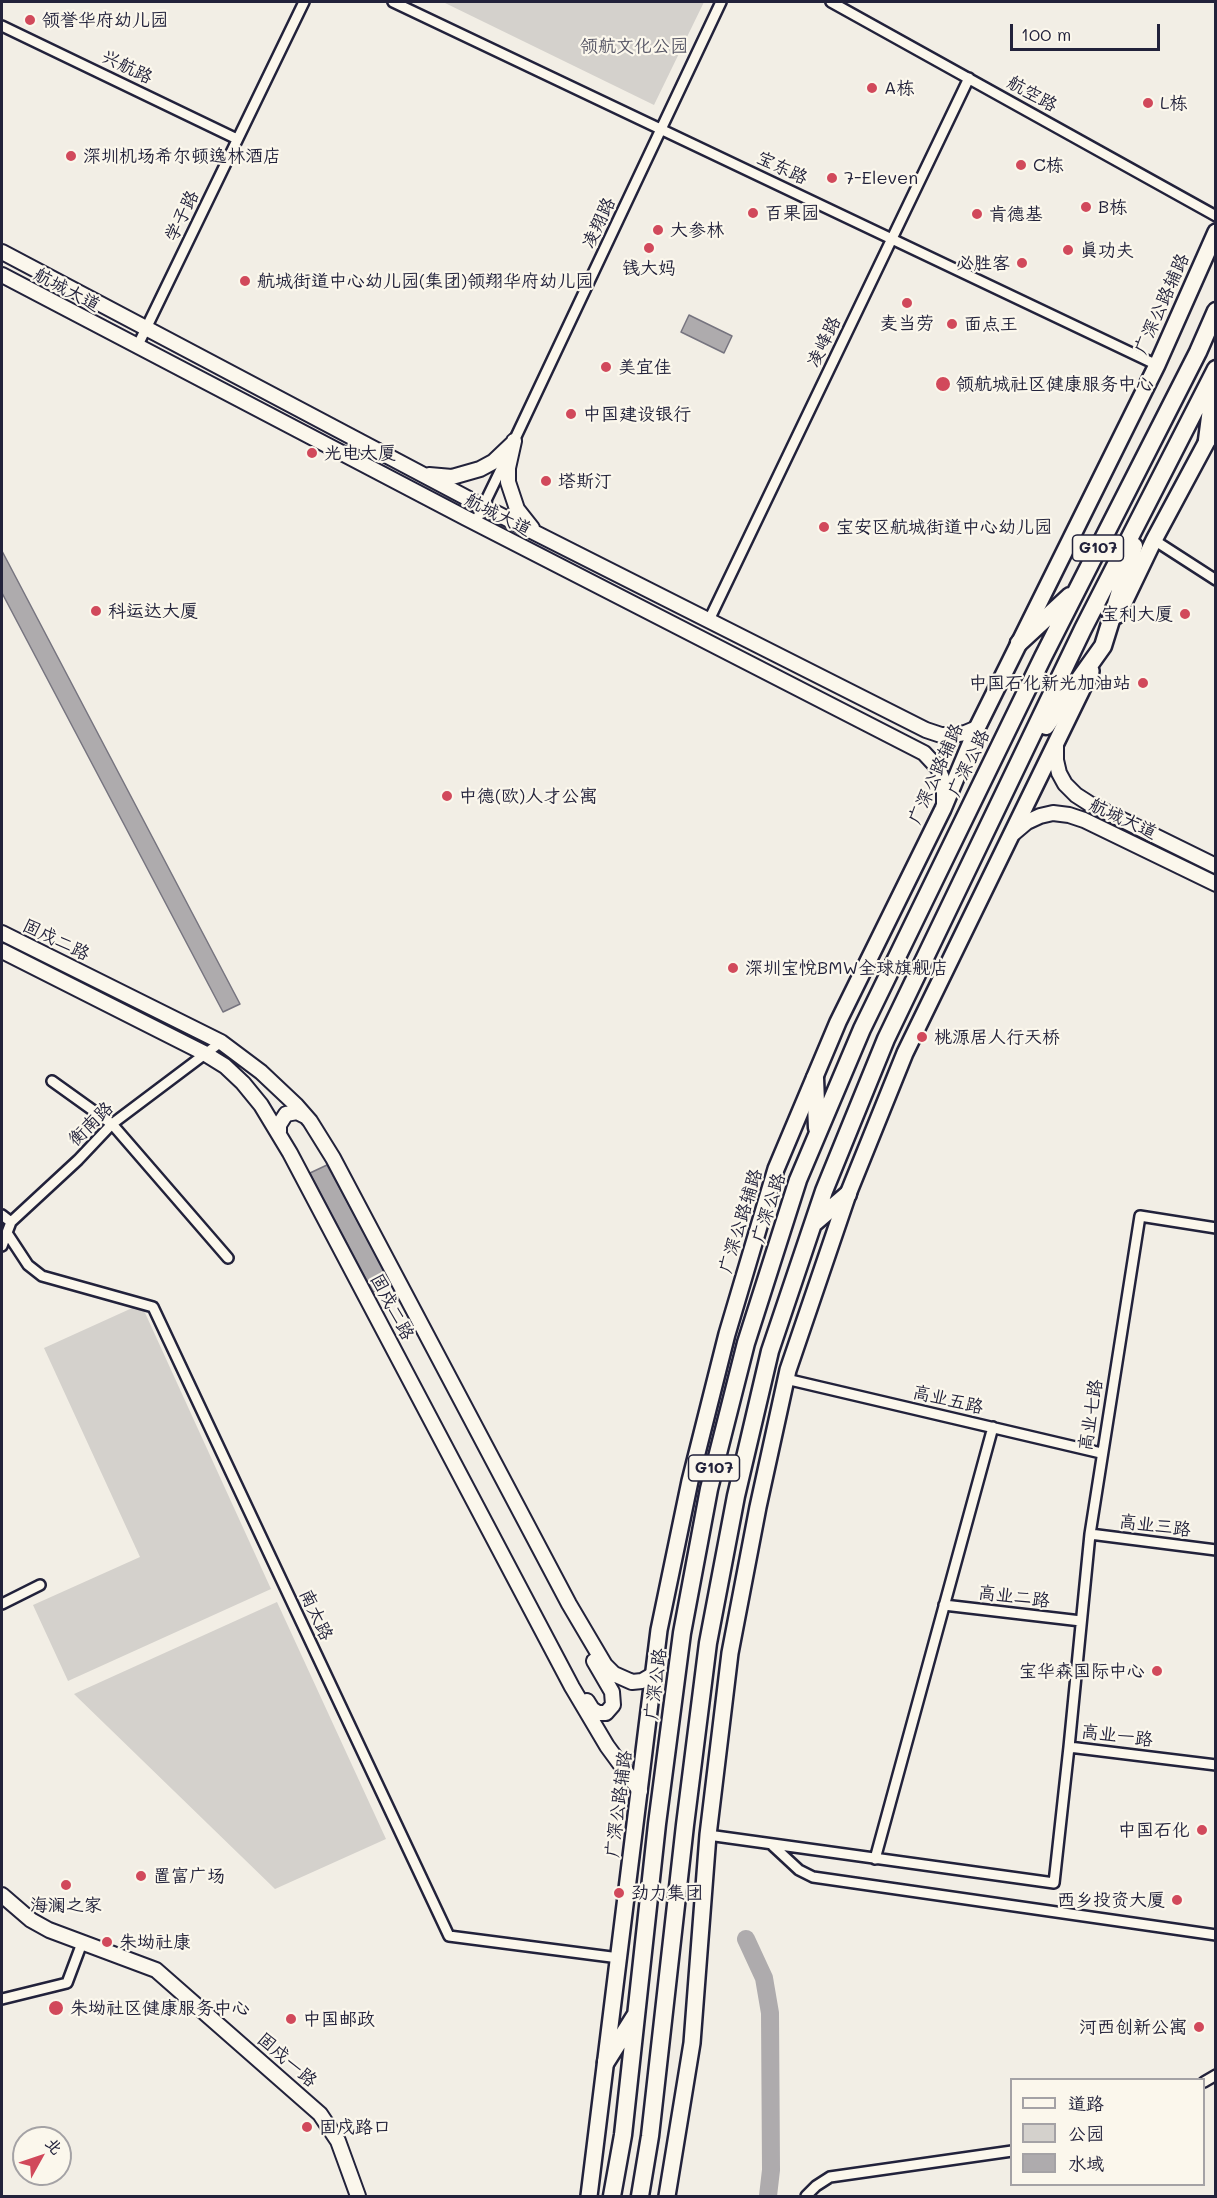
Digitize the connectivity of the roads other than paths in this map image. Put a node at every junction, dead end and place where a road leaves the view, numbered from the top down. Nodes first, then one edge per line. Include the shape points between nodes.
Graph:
1 (304, 2) edge
2 (393, 2) edge
3 (721, 2) edge
4 (831, 2) edge
5 (2, 26) edge
6 (969, 78) junction
7 (661, 129) junction
8 (237, 139) junction
9 (1215, 216) edge
10 (1215, 232) edge
11 (892, 239) junction
12 (2, 252) edge
13 (2, 275) edge
14 (1215, 311) edge
15 (145, 329) junction
16 (137, 347) junction
17 (1157, 365) junction
18 (1215, 369) edge
19 (1215, 377) edge
20 (1215, 425) edge
21 (1207, 440) junction
22 (514, 441) junction
23 (422, 474) junction
24 (1149, 499) junction
25 (484, 507) junction
26 (476, 523) junction
27 (546, 538) junction
28 (1154, 540) junction
29 (1215, 580) edge
30 (1077, 589) junction
31 (709, 620) junction
32 (1018, 643) junction
33 (1103, 646) junction
34 (865, 699) junction
35 (856, 718) junction
36 (977, 728) junction
37 (1056, 744) junction
38 (1020, 763) junction
39 (943, 809) junction
40 (1014, 833) junction
41 (1215, 866) edge
42 (1215, 884) edge
43 (2, 933) edge
44 (2, 951) edge
45 (221, 1042) junction
46 (204, 1053) junction
47 (815, 1078) junction
48 (52, 1081) dead end
49 (305, 1116) junction
50 (112, 1125) junction
51 (279, 1132) junction
52 (818, 1134) junction
53 (848, 1194) junction
54 (2, 1215) edge
55 (11, 1222) junction
56 (813, 1224) junction
57 (1215, 1228) edge
58 (7, 1233) junction
59 (2, 1246) edge
60 (228, 1258) dead end
61 (786, 1379) junction
62 (993, 1427) junction
63 (1101, 1453) junction
64 (1090, 1534) junction
65 (1215, 1550) edge
66 (40, 1585) dead end
67 (2, 1604) edge
68 (569, 1604) junction
69 (944, 1605) junction
70 (1081, 1621) junction
71 (538, 1623) junction
72 (654, 1674) junction
73 (1069, 1747) junction
74 (1215, 1765) edge
75 (640, 1791) junction
76 (708, 1835) junction
77 (771, 1844) junction
78 (875, 1858) junction
79 (2, 1895) edge
80 (1215, 1935) edge
81 (82, 1942) junction
82 (619, 1958) junction
83 (2, 1999) edge
84 (637, 2013) junction
85 (606, 2062) junction
86 (1010, 2151) edge
87 (358, 2196) edge
88 (589, 2196) edge
89 (612, 2196) edge
90 (640, 2196) edge
91 (667, 2196) edge
92 (806, 2196) edge

1 - 8 street, 学子路
2 - 7 street, 宝东路
3 - 7 street, 凌翔路
4 - 6 street, 航空路
5 - 8 street, 兴航路
6 - 9 street, 航空路
6 - 11 street, 凌峰路
7 - 11 street, 宝东路
7 - 22 street, 凌翔路
8 - 15 street, 学子路
10 - 17 main road, 广深公路辅路
11 - 17 street, 宝东路
11 - 31 street, 凌峰路
12 - 15 street, 航城大道
13 - 16 street, 航城大道
14 - 30 highway, 广深公路 / G107 via 1198,352
15 - 16 street, 学子路
15 - 23 street, 航城大道
16 - 26 street, 航城大道
17 - 32 main road, 广深公路辅路
18 - 24 highway, G107
19 - 21 highway
20 - 21 main road
21 - 28 main road
22 - 23 street via 480,469 452,477
22 - 25 street, 凌翔路
22 - 27 street via 508,468 511,496 525,520
23 - 25 street, 航城大道
24 - 33 highway
24 - 38 highway, G107
25 - 26 street, 凌翔路
25 - 27 street, 航城大道
26 - 35 street, 航城大道
27 - 31 street, 航城大道
28 - 29 street
28 - 33 main road
30 - 32 highway
30 - 52 highway, 广深公路 / G107 via 862,1029
31 - 34 street, 航城大道
32 - 36 main road, 广深公路辅路
33 - 37 main road
33 - 38 highway
34 - 35 street via 871,706 870,713
34 - 36 street, 航城大道 via 941,735
35 - 39 street, 航城大道 via 932,759 942,778
36 - 39 main road, 广深公路辅路
37 - 40 main road
37 - 41 street, 航城大道 via 1059,773 1076,795
38 - 56 highway, G107 via 886,1039
39 - 47 main road, 广深公路辅路 via 838,1022
40 - 42 street, 航城大道 via 1040,816 1069,815
40 - 53 main road via 905,1053
43 - 45 street, 固戍二路
44 - 46 street, 固戍二路
45 - 46 street, 衡南路
45 - 49 street, 固戍二路 via 261,1072
46 - 50 street, 衡南路
46 - 51 street, 固戍二路 via 243,1083
47 - 52 highway
47 - 72 main road, 广深公路辅路 via 776,1169 727,1334 690,1481 659,1630
48 - 50 street
49 - 51 street via 297,1112 286,1114
49 - 68 street, 固戍二路 via 333,1158
50 - 55 street, 衡南路
50 - 60 street
51 - 71 street, 固戍二路
52 - 84 highway, 广深公路 / G107 via 798,1180 746,1343 709,1489 682,1633
53 - 56 highway
53 - 61 main road
54 - 55 street
55 - 58 street, 衡南路
56 - 90 highway, G107 via 770,1351 736,1496 708,1643
57 - 63 street, 高业七路 via 1140,1216
58 - 59 street, 衡南路
58 - 82 street, 南太路 via 28,1265 42,1276 153,1307 449,1936
61 - 62 street, 高业五路
61 - 76 main road via 730,1653
62 - 63 street, 高业五路
62 - 69 street
63 - 64 street, 高业七路
64 - 65 street, 高业三路
64 - 70 street, 高业七路
66 - 67 street
68 - 71 street via 614,1696 609,1711 592,1709 563,1657
68 - 72 street, 固戍二路 via 614,1674 632,1682
69 - 70 street, 高业二路
69 - 78 street
70 - 73 street, 高业一路
71 - 75 street, 固戍二路 via 594,1725
72 - 75 main road, 广深公路辅路
73 - 74 street, 高业一路
73 - 78 street via 1054,1884
75 - 82 main road, 广深公路辅路
76 - 77 street
76 - 91 main road via 692,2043
77 - 78 street
77 - 80 street via 799,1870 813,1877
79 - 81 street, 固戍一路 via 31,1920
81 - 83 street via 67,1983
81 - 87 street, 固戍一路 via 156,1970 307,2100 338,2141
82 - 85 main road, 广深公路辅路
84 - 85 highway
84 - 89 highway, 广深公路 / G107
85 - 88 main road, 广深公路辅路
86 - 92 street via 831,2177

